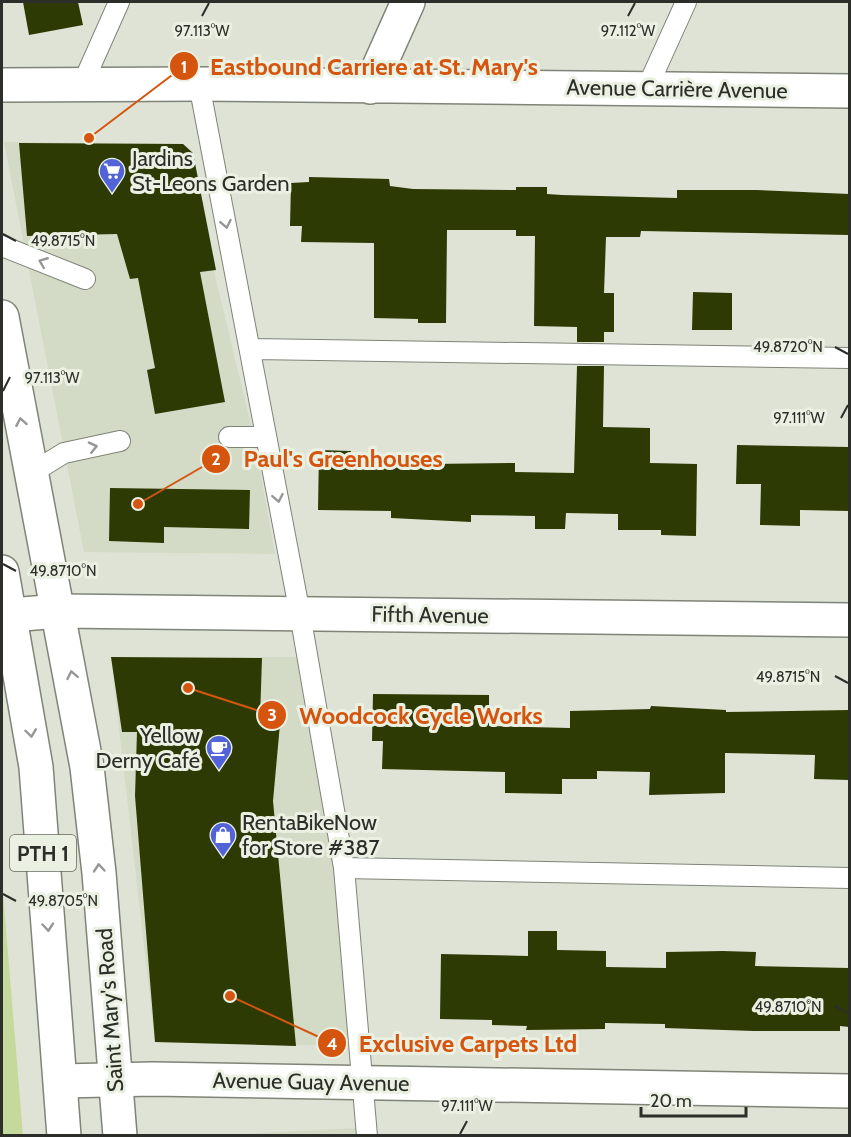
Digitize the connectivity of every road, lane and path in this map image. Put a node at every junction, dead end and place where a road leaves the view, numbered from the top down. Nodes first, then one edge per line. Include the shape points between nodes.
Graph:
1 (119, 2) edge
2 (408, 2) edge
3 (686, 2) edge
4 (199, 84) junction
5 (2, 85) edge
6 (82, 85) junction
7 (370, 87) junction
8 (647, 88) junction
9 (849, 92) edge
10 (2, 246) edge
11 (85, 279) dead end
12 (2, 317) edge
13 (250, 350) junction
14 (849, 358) edge
15 (229, 437) dead end
16 (266, 437) junction
17 (120, 441) dead end
18 (30, 474) junction
19 (2, 572) edge
20 (60, 610) junction
21 (300, 614) junction
22 (10, 615) junction
23 (849, 620) edge
24 (344, 868) junction
25 (849, 878) edge
26 (115, 1080) junction
27 (61, 1082) junction
28 (363, 1083) junction
29 (849, 1091) edge
30 (64, 1136) edge
31 (120, 1136) edge
32 (367, 1136) edge

1 - 6 lane
2 - 7 main road
3 - 8 lane
4 - 6 main road, Avenue Carrière Avenue
4 - 7 main road, Avenue Carrière Avenue
4 -> 13 lane
5 - 6 main road, Avenue Carrière Avenue
7 - 8 main road, Avenue Carrière Avenue
8 - 9 main road, Avenue Carrière Avenue
11 -> 10 lane
18 -> 12 main road, Saint Mary's Road / PTH 1
13 - 14 lane
13 - 16 lane
15 - 16 lane
16 -> 21 lane
18 -> 17 lane via 64,453
18 - 20 main road, Saint Mary's Road / PTH 1
19 - 22 main road, PTH 1
20 - 21 main road, Fifth Avenue
20 - 22 main road, Fifth Avenue
26 -> 20 main road, Saint Mary's Road / PTH 1 via 94,819
21 - 23 main road, Fifth Avenue
21 - 24 lane
22 -> 27 main road, PTH 1 via 36,767
24 - 25 lane
24 - 28 lane
26 - 27 main road, Avenue Guay Avenue
26 - 28 main road, Avenue Guay Avenue
26 - 31 main road, Saint Mary's Road / PTH 1
27 - 30 main road, PTH 1
28 - 29 main road, Avenue Guay Avenue
28 - 32 lane

